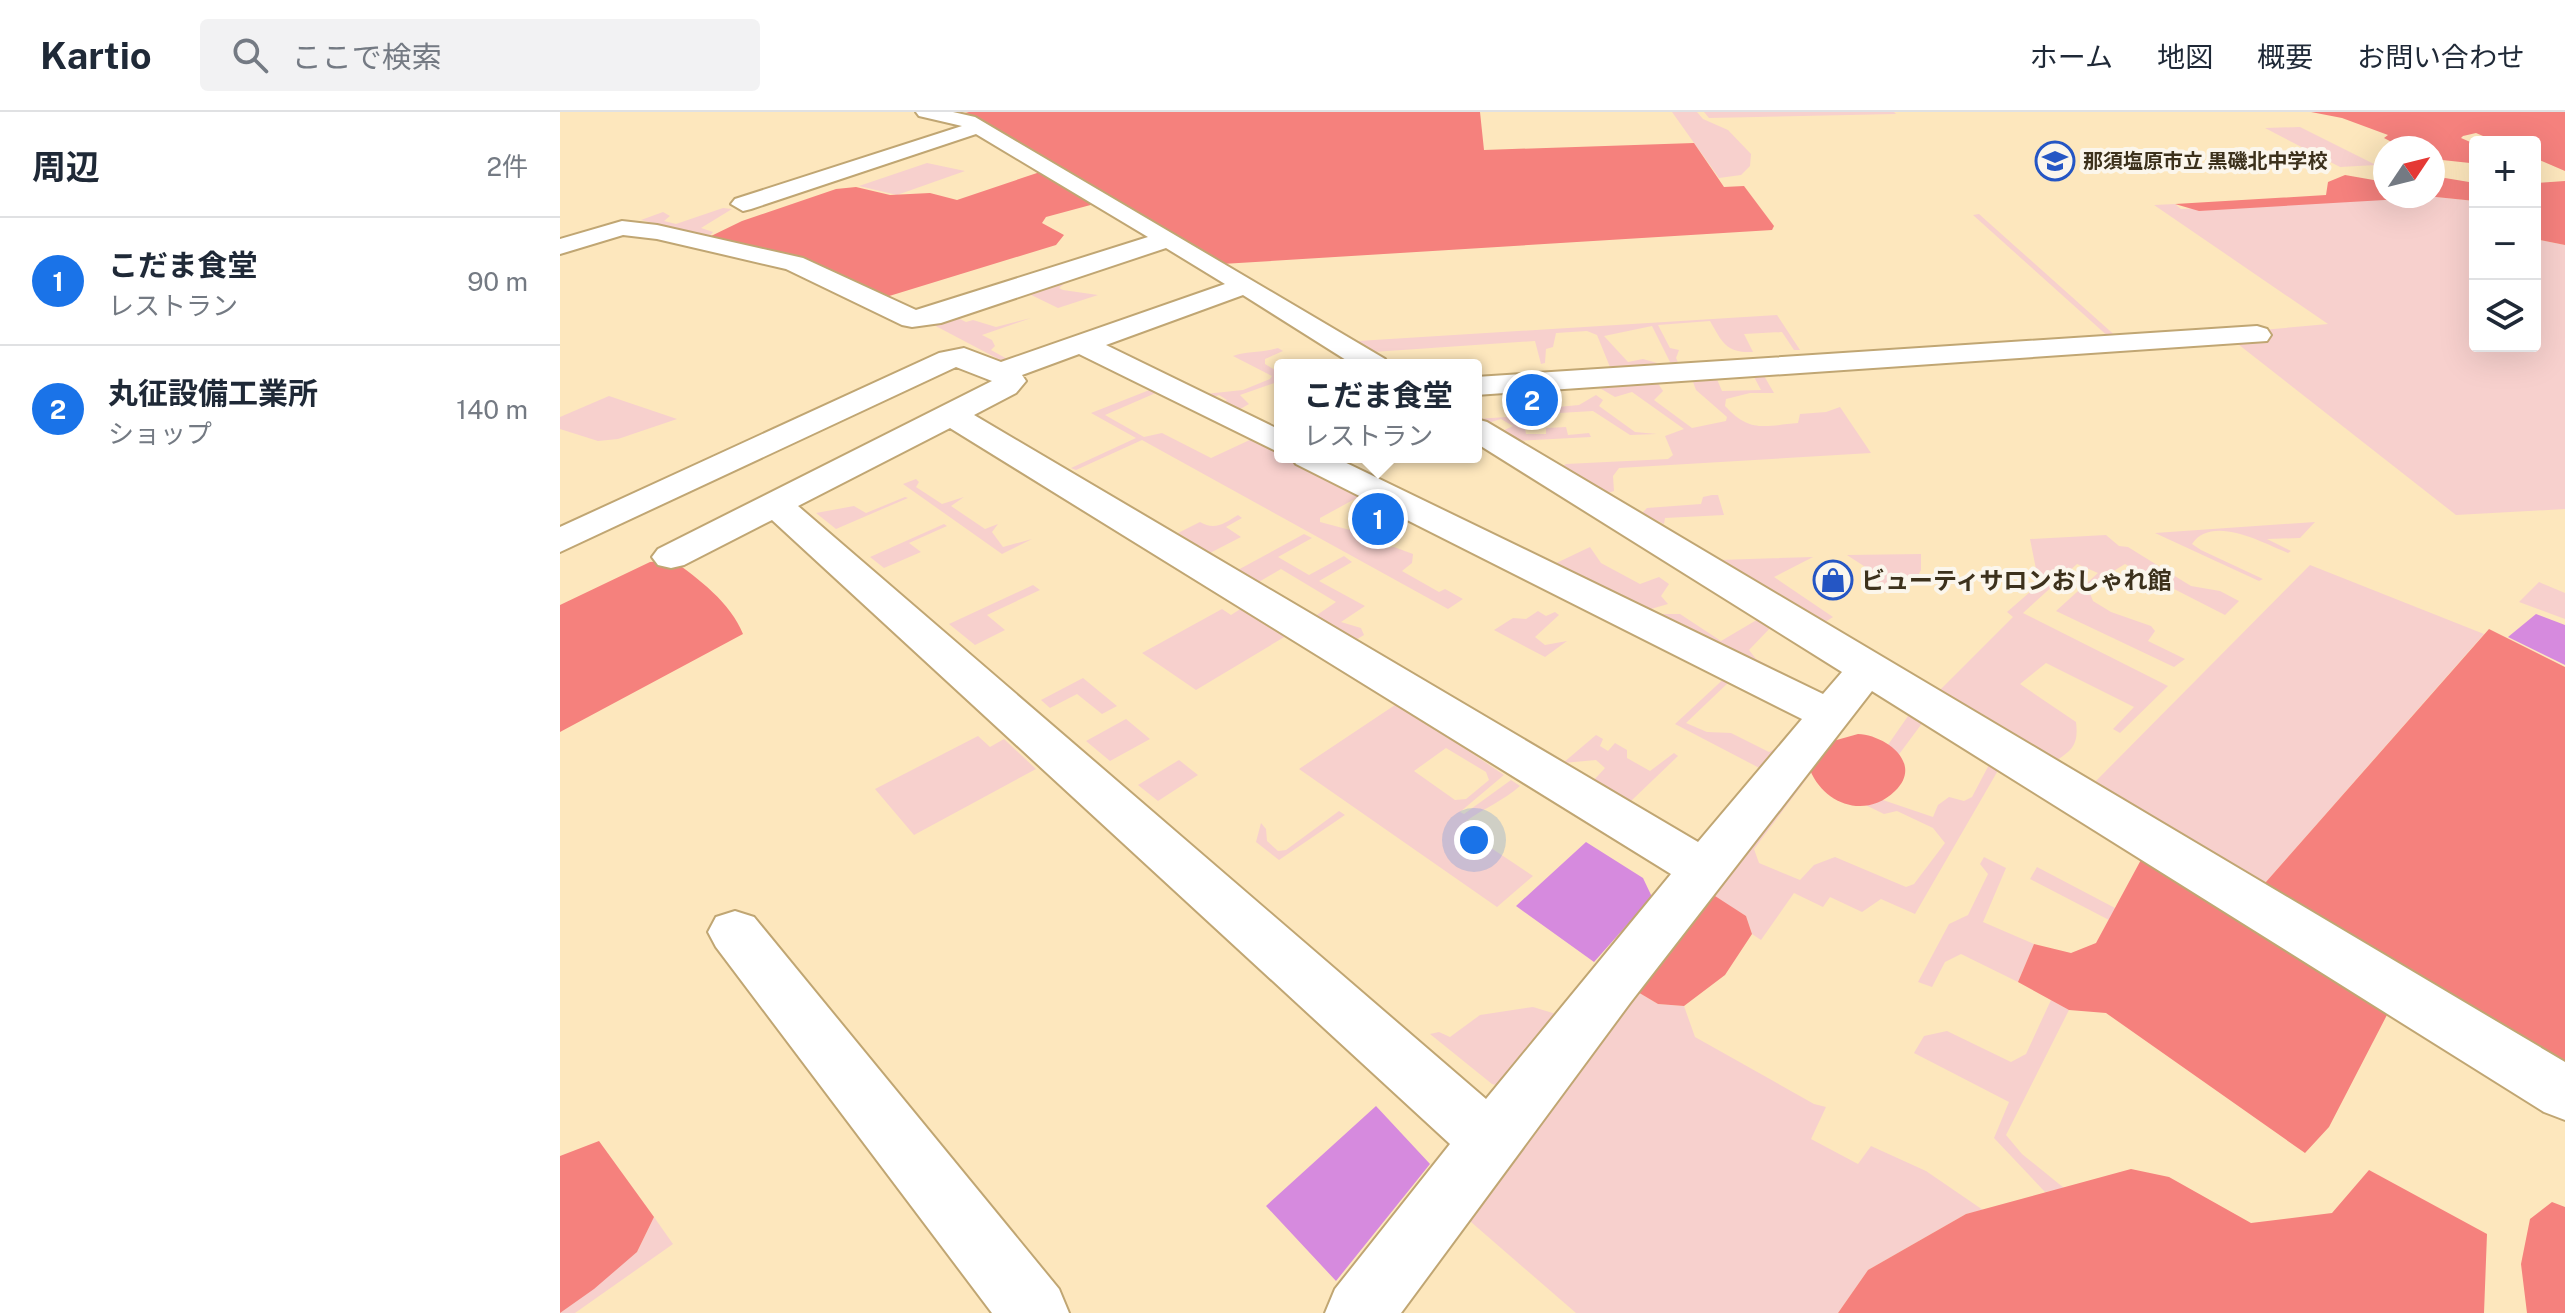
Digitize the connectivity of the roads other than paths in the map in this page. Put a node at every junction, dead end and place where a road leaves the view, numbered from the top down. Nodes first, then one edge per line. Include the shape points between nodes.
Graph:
1 (937, 113) edge
2 (977, 127) junction
3 (743, 204) dead end
4 (1168, 239) junction
5 (560, 247) edge
6 (1246, 285) junction
7 (2257, 335) dead end
8 (1079, 343) junction
9 (1364, 359) edge
10 (1000, 373) junction
11 (1482, 386) edge
12 (951, 415) junction
13 (1482, 433) edge
14 (1274, 440) edge
15 (1320, 463) edge
16 (775, 504) junction
17 (560, 541) edge
18 (671, 557) dead end
19 (1869, 667) junction
20 (1829, 715) junction
21 (1702, 869) junction
22 (735, 932) dead end
23 (2565, 1093) edge
24 (1489, 1140) junction
25 (1035, 1313) edge
26 (1359, 1313) edge

1 - 2 street
2 - 3 street
2 - 4 street
4 - 5 street via 912,319 794,263 657,232 622,228
4 - 6 street
6 - 8 street
6 - 9 street
7 - 11 street
8 - 10 street
8 - 14 street
10 - 12 street via 1011,381
10 - 17 street via 964,357 949,359
12 - 16 street
12 - 21 street
13 - 19 street
15 - 20 street
16 - 18 street
16 - 24 street
19 - 20 street
19 - 23 street
20 - 21 street
21 - 24 street
22 - 25 street
24 - 26 street

